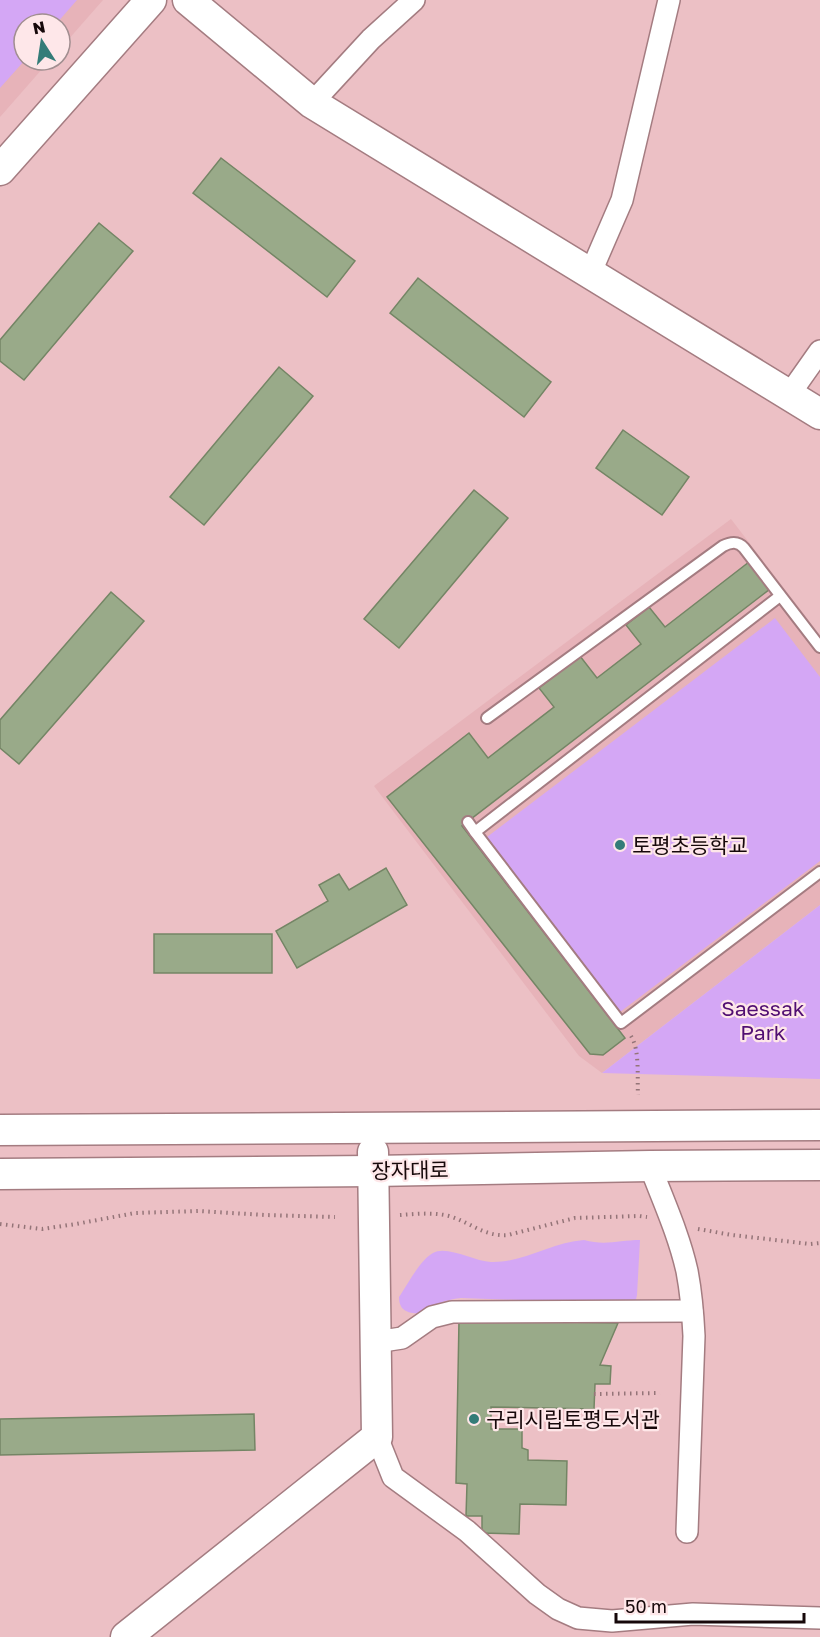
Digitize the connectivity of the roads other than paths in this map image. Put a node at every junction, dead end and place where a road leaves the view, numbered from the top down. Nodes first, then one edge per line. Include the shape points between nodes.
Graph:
1 (151, 0) edge
2 (188, 0) edge
3 (414, 0) edge
4 (669, 0) edge
5 (312, 103) junction
6 (0, 170) edge
7 (590, 274) junction
8 (820, 351) edge
9 (789, 395) junction
10 (820, 414) edge
11 (780, 596) junction
12 (820, 647) edge
13 (487, 717) dead end
14 (468, 822) dead end
15 (475, 832) junction
16 (820, 872) edge
17 (820, 1125) edge
18 (374, 1128) junction
19 (0, 1130) edge
20 (820, 1165) edge
21 (650, 1166) junction
22 (373, 1171) junction
23 (0, 1173) edge
24 (692, 1306) junction
25 (376, 1342) junction
26 (376, 1437) junction
27 (687, 1532) dead end
28 (820, 1618) edge
29 (126, 1637) edge

1 - 6 street
2 - 5 street
3 - 5 street via 371,39
4 - 7 street via 622,200
5 - 7 street
7 - 9 street
8 - 9 street
9 - 10 street
11 - 12 lane
11 - 13 lane via 741,544 729,543
11 - 15 lane
14 - 15 lane
15 - 16 lane via 621,1023
17 - 18 street, 장자대로
18 - 19 street, 장자대로
18 - 22 street
20 - 21 street, 장자대로
21 - 22 street, 장자대로
21 - 24 street via 673,1225
22 - 23 street, 장자대로
22 - 25 street
24 - 25 street via 452,1312 432,1317 402,1338
24 - 27 street
25 - 26 street
26 - 28 street via 393,1477 467,1531 537,1594 578,1618 612,1621 693,1614
26 - 29 street

